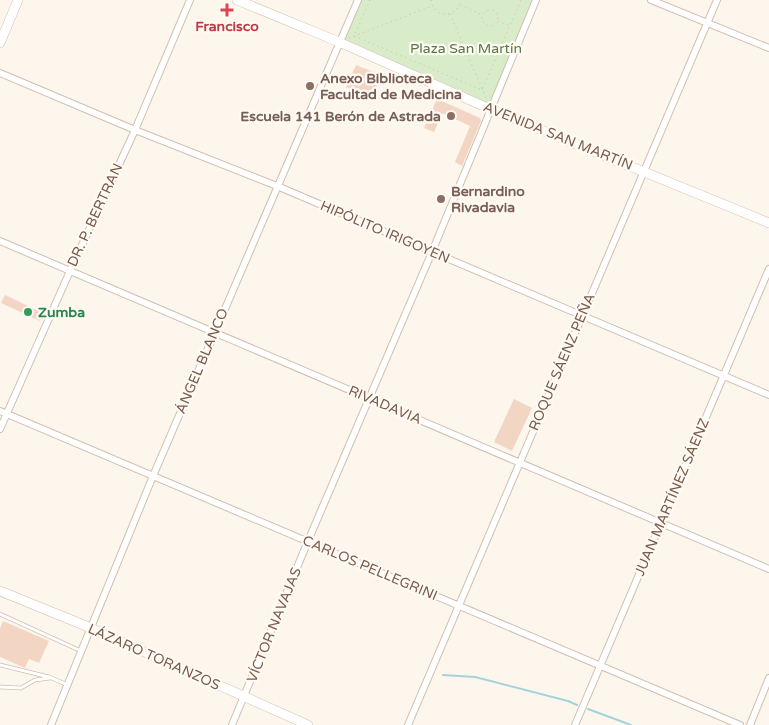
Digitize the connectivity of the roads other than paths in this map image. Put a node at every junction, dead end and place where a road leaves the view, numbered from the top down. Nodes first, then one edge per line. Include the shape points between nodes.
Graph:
1 (18, 0) edge
2 (190, 0) edge
3 (237, 0) edge
4 (358, 0) edge
5 (536, 0) edge
6 (650, 0) edge
7 (717, 0) edge
8 (707, 23) junction
9 (339, 42) junction
10 (0, 43) edge
11 (769, 48) edge
12 (0, 73) edge
13 (490, 109) junction
14 (135, 130) junction
15 (644, 171) junction
16 (277, 186) junction
17 (769, 223) edge
18 (0, 241) edge
19 (432, 252) junction
20 (769, 269) edge
21 (70, 271) junction
22 (582, 316) junction
23 (215, 332) junction
24 (724, 376) junction
25 (769, 395) edge
26 (370, 398) junction
27 (3, 412) edge
28 (0, 430) edge
29 (519, 462) junction
30 (153, 476) junction
31 (661, 523) junction
32 (308, 541) junction
33 (769, 569) edge
34 (0, 591) edge
35 (458, 605) junction
36 (0, 614) edge
37 (91, 628) junction
38 (82, 651) junction
39 (0, 664) edge
40 (600, 666) junction
41 (51, 678) junction
42 (769, 678) edge
43 (68, 685) junction
44 (0, 687) edge
45 (244, 698) junction
46 (51, 725) edge
47 (232, 725) edge
48 (308, 725) edge
49 (408, 725) edge
50 (574, 725) edge
51 (740, 725) edge
52 (750, 725) edge

1 - 10 main road
2 - 14 street, DR. P. BERTRAN
3 - 9 main road, AVENIDA SAN MARTÍN
4 - 9 street, ÁNGEL BLANCO
5 - 13 street, VÍCTOR NAVAJAS
6 - 8 street
7 - 8 street, ROQUE SÁENZ PEÑA
8 - 11 street
8 - 15 street, ROQUE SÁENZ PEÑA
9 - 13 main road, AVENIDA SAN MARTÍN
9 - 16 street, ÁNGEL BLANCO
12 - 14 street, HIPÓLITO IRIGOYEN
13 - 15 main road, AVENIDA SAN MARTÍN
13 - 19 street, VÍCTOR NAVAJAS
14 - 16 street, HIPÓLITO IRIGOYEN
14 - 21 street, DR. P. BERTRAN
15 - 17 main road, AVENIDA SAN MARTÍN
15 - 22 street, ROQUE SÁENZ PEÑA
16 - 19 street, HIPÓLITO IRIGOYEN
16 - 23 street, ÁNGEL BLANCO
18 - 21 street, RIVADAVIA
19 - 22 street, HIPÓLITO IRIGOYEN
19 - 26 street, VÍCTOR NAVAJAS
20 - 24 street, JUAN MARTÍNEZ SÁENZ
21 - 23 street, RIVADAVIA
21 - 27 street, DR. P. BERTRAN
22 - 24 street, HIPÓLITO IRIGOYEN
22 - 29 street, ROQUE SÁENZ PEÑA
23 - 26 street, RIVADAVIA
23 - 30 street, ÁNGEL BLANCO
24 - 25 street, HIPÓLITO IRIGOYEN
24 - 31 street, JUAN MARTÍNEZ SÁENZ
26 - 29 street, RIVADAVIA
26 - 32 street, VÍCTOR NAVAJAS
27 - 28 street, DR. P. BERTRAN
27 - 30 street, CARLOS PELLEGRINI
29 - 31 street, RIVADAVIA
29 - 35 street, ROQUE SÁENZ PEÑA
30 - 32 street, CARLOS PELLEGRINI
30 - 37 street, ÁNGEL BLANCO
31 - 33 street, RIVADAVIA
31 - 40 street, JUAN MARTÍNEZ SÁENZ
32 - 35 street, CARLOS PELLEGRINI
32 - 45 street, VÍCTOR NAVAJAS
34 - 37 main road, LÁZARO TORANZOS
35 - 40 street, CARLOS PELLEGRINI
35 - 49 street, ROQUE SÁENZ PEÑA
36 - 38 lane
37 - 38 street, ÁNGEL BLANCO
37 - 45 main road, LÁZARO TORANZOS
38 - 43 street, ÁNGEL BLANCO
39 - 41 lane
40 - 50 street, JUAN MARTÍNEZ SÁENZ
40 - 51 street, CARLOS PELLEGRINI
41 - 43 lane
41 - 44 lane via 35,680 22,688
42 - 52 street
43 - 46 street, ÁNGEL BLANCO
45 - 47 street, VÍCTOR NAVAJAS
45 - 48 main road, LÁZARO TORANZOS

